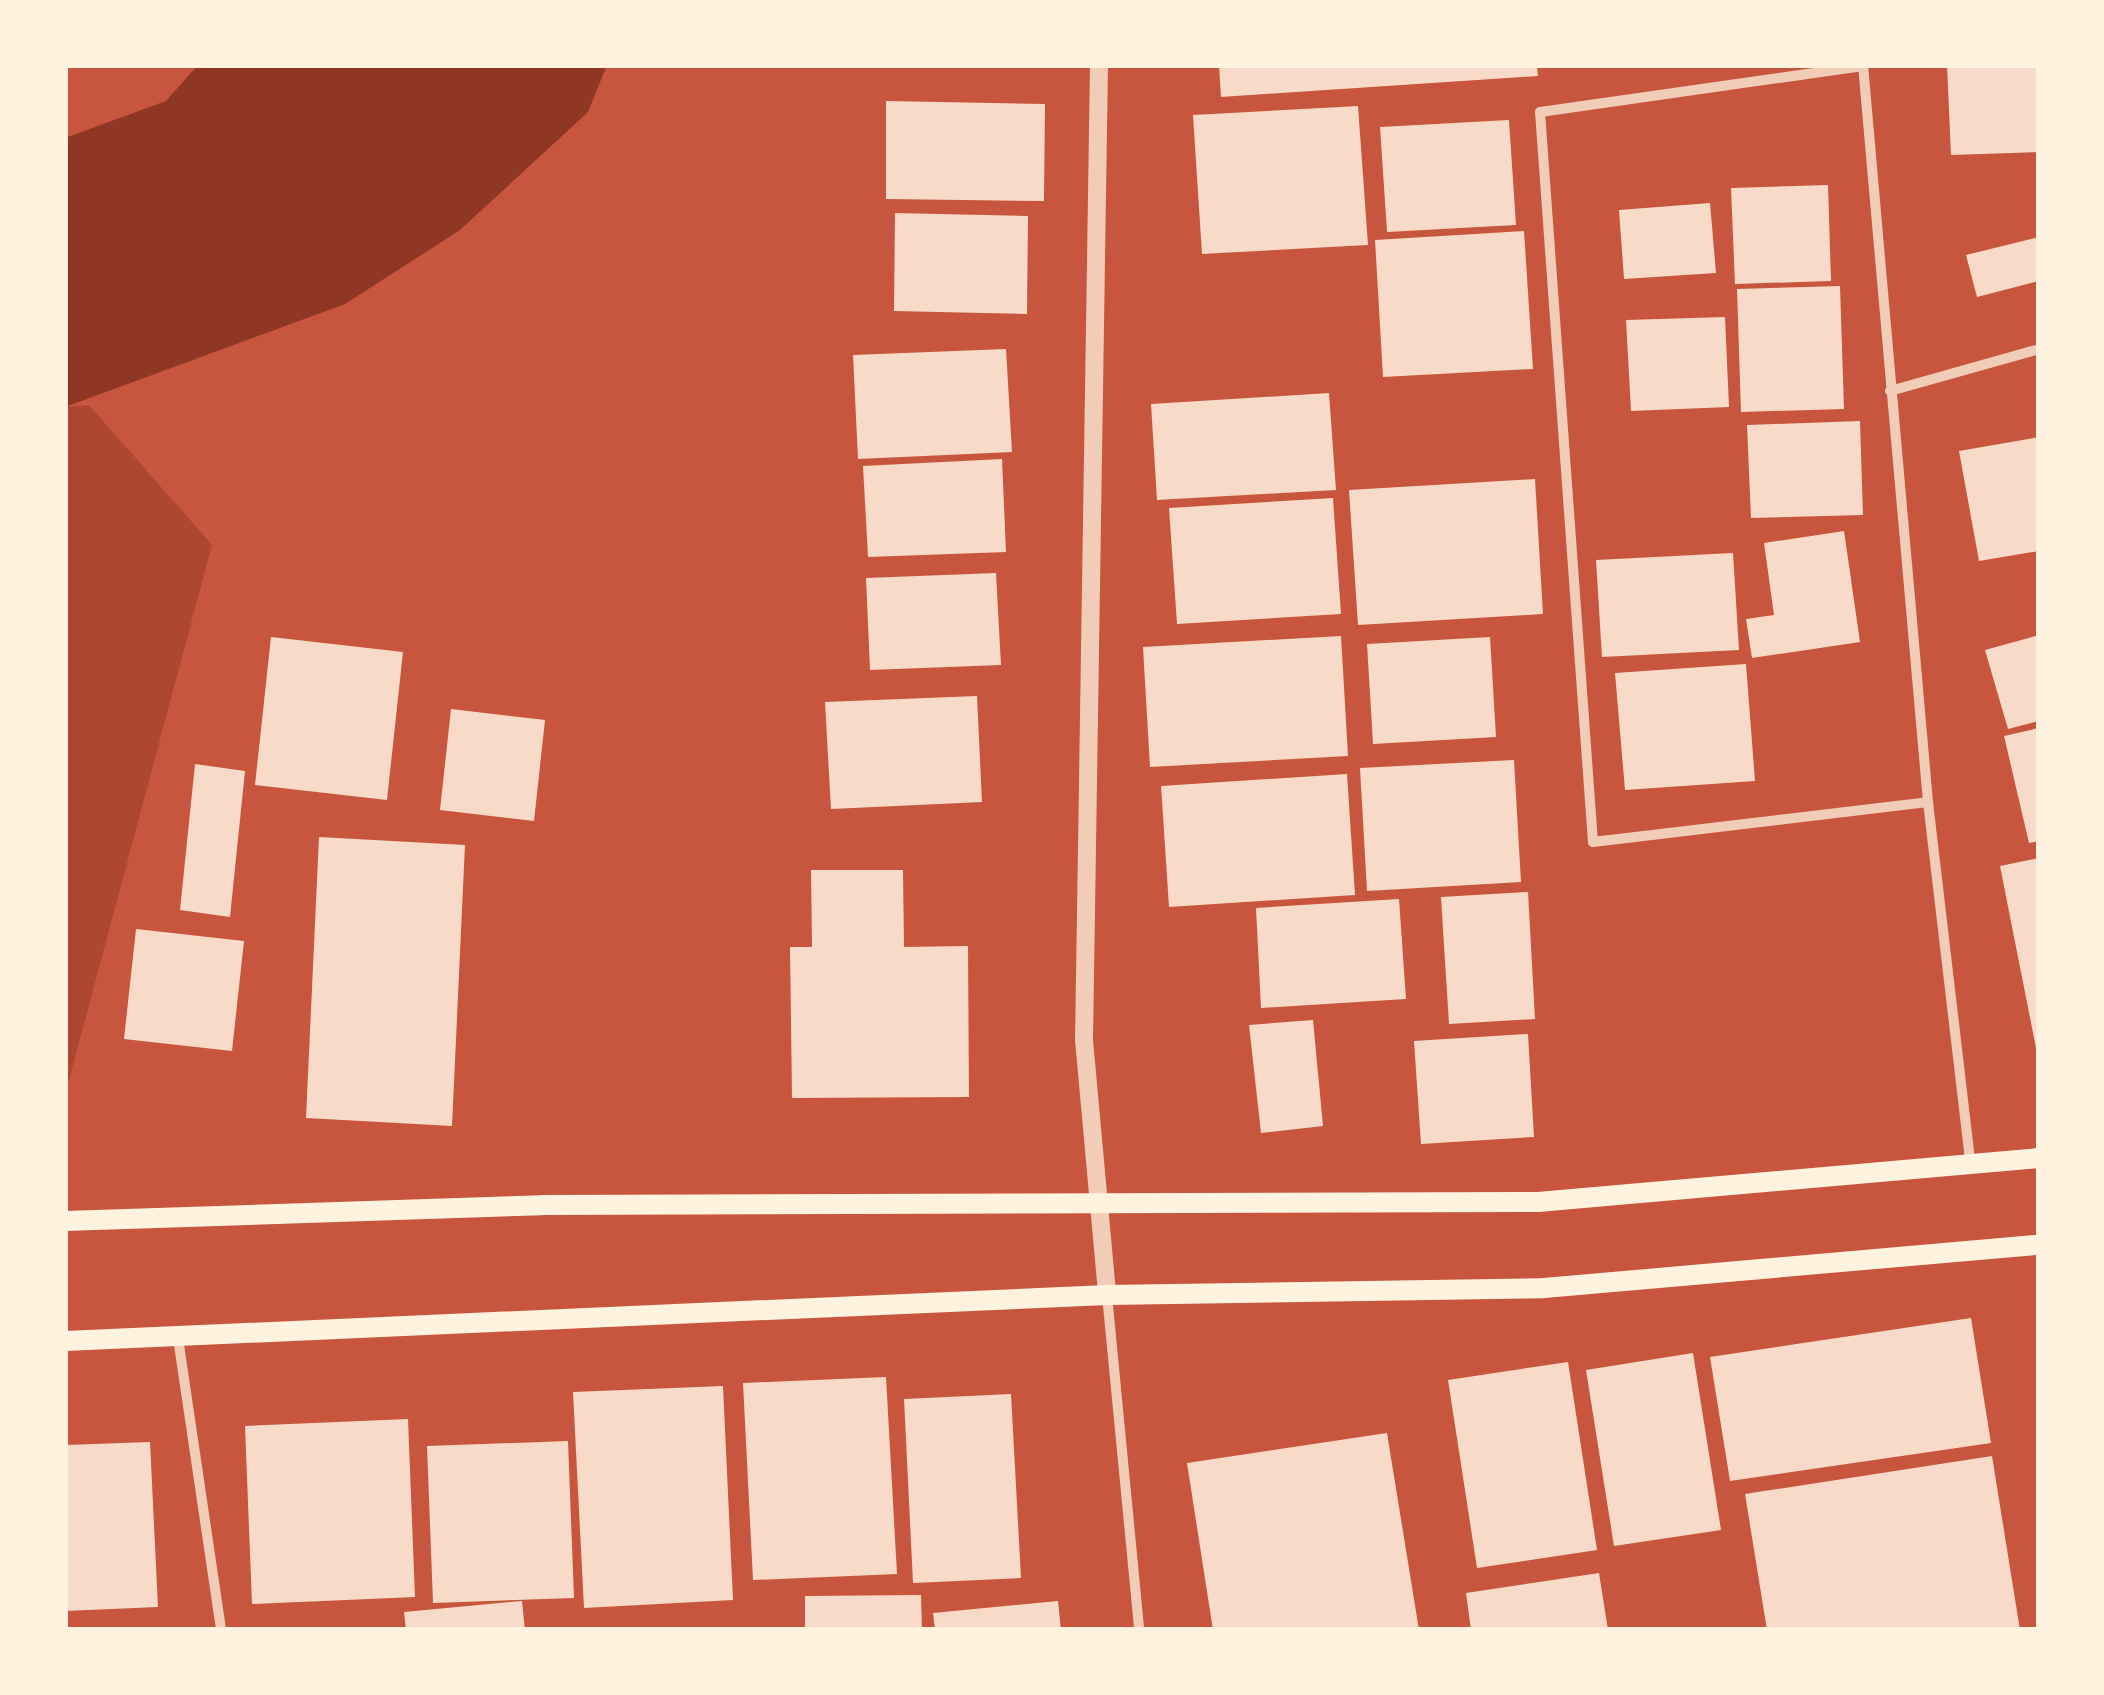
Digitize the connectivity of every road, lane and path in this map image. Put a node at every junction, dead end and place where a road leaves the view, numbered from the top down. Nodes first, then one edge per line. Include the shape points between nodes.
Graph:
1 (1099, 65) edge
2 (1863, 66) edge
3 (2039, 348) edge
4 (1890, 391) junction
5 (1928, 802) junction
6 (2039, 1158) edge
7 (1971, 1168) junction
8 (1099, 1209) junction
9 (65, 1221) edge
10 (2039, 1244) edge
11 (1107, 1295) junction
12 (178, 1338) junction
13 (65, 1341) edge
14 (221, 1630) edge
15 (1139, 1630) edge

1 - 8 street via 1084,1040
2 - 4 street
2 - 5 street via 1540,112 1593,842
3 - 4 street
4 - 5 street
5 - 7 street
6 - 7 main road
7 - 8 main road via 1538,1202
8 - 9 main road via 542,1205
8 - 11 street
10 - 11 main road via 1544,1288
11 - 12 main road
11 - 15 street
12 - 13 main road
12 - 14 street

